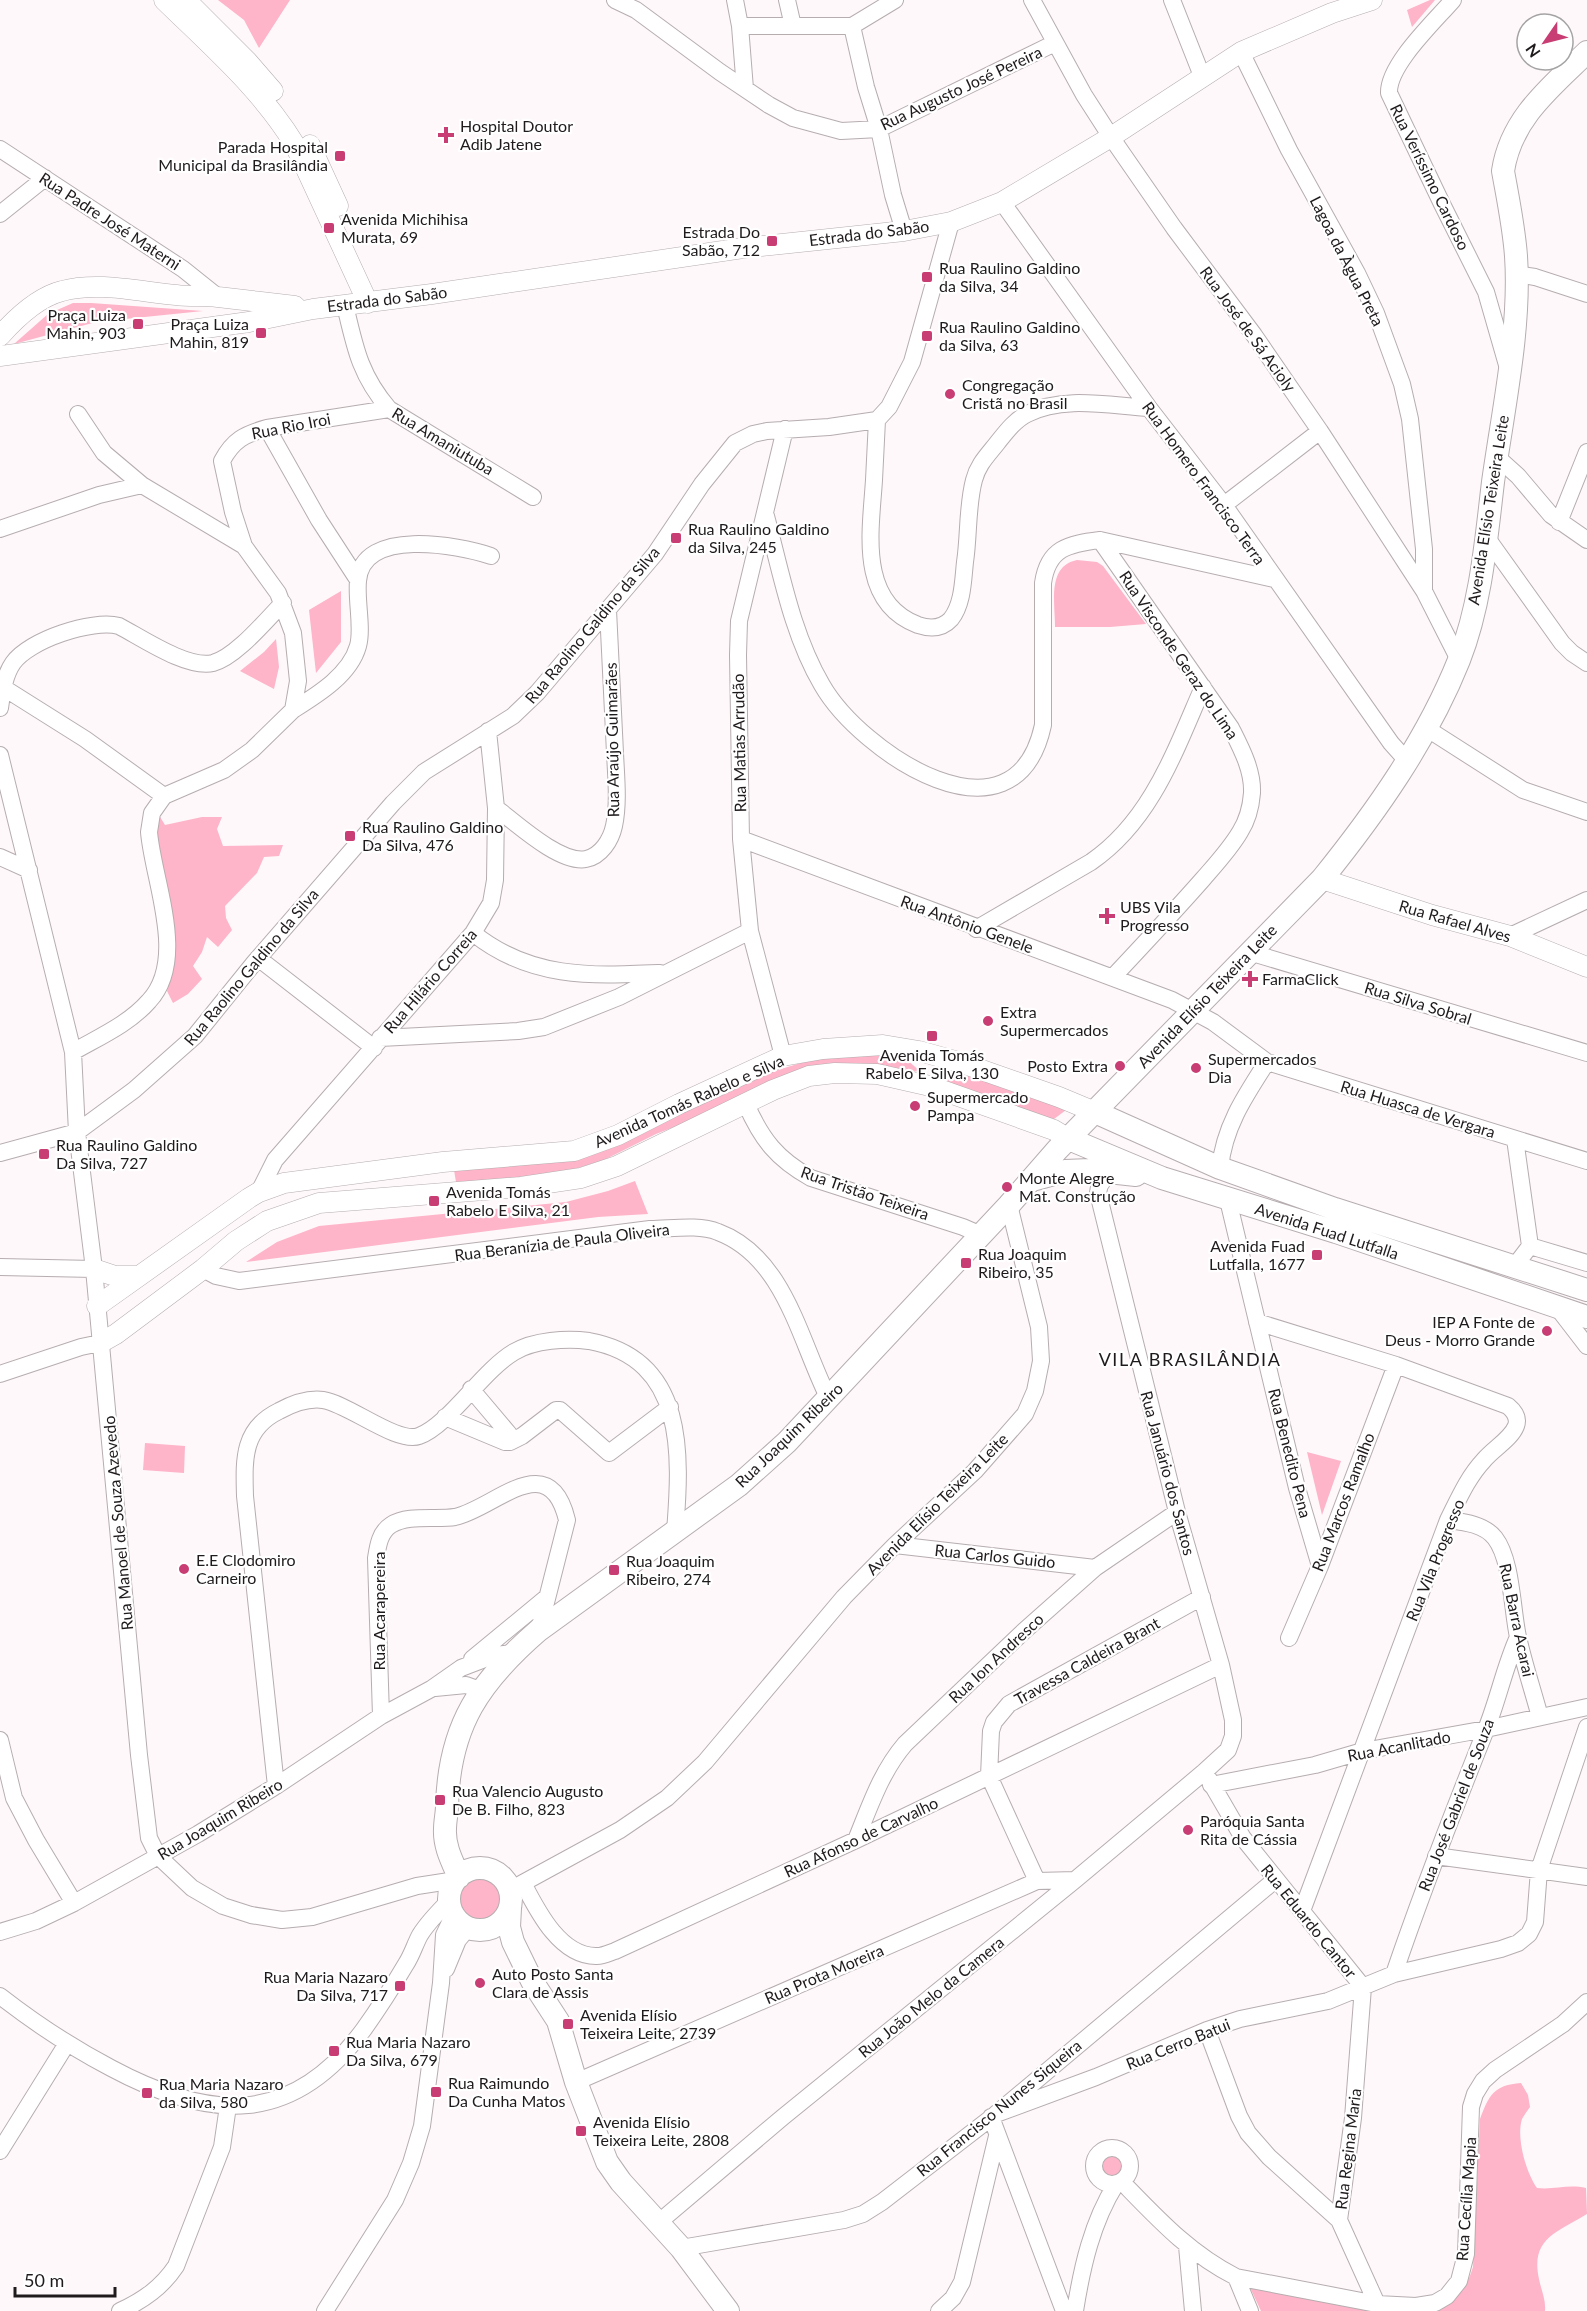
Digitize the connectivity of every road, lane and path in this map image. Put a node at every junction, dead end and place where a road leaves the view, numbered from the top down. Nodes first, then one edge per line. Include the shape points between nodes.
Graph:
1 (164, 0) edge
2 (186, 0) edge
3 (615, 0) edge
4 (735, 0) edge
5 (787, 0) edge
6 (895, 0) edge
7 (1032, 0) edge
8 (1172, 0) edge
9 (1372, 0) edge
10 (1453, 0) edge
11 (636, 5) edge
12 (740, 26) junction
13 (793, 26) junction
14 (852, 26) junction
15 (1055, 43) junction
16 (1241, 52) junction
17 (1587, 52) edge
18 (1202, 76) junction
19 (745, 88) junction
20 (879, 129) junction
21 (1111, 137) junction
22 (0, 149) edge
23 (45, 178) junction
24 (1002, 202) junction
25 (0, 214) edge
26 (951, 222) junction
27 (904, 231) junction
28 (351, 265) junction
29 (1516, 274) junction
30 (1587, 294) edge
31 (219, 297) junction
32 (375, 302) junction
33 (340, 306) junction
34 (313, 309) junction
35 (212, 327) junction
36 (0, 336) edge
37 (0, 356) edge
38 (1508, 370) junction
39 (1149, 408) junction
40 (389, 410) junction
41 (78, 414) dead end
42 (877, 420) junction
43 (267, 428) junction
44 (785, 429) junction
45 (1320, 431) junction
46 (1587, 452) edge
47 (1498, 458) junction
48 (142, 484) junction
49 (533, 497) dead end
50 (1224, 505) junction
51 (766, 516) junction
52 (1558, 522) junction
53 (0, 529) edge
54 (1487, 538) junction
55 (1100, 540) junction
56 (1587, 540) edge
57 (244, 546) junction
58 (491, 556) dead end
59 (358, 579) junction
60 (1274, 579) junction
61 (1424, 591) junction
62 (283, 603) junction
63 (608, 610) junction
64 (1459, 660) junction
65 (1587, 663) edge
66 (1203, 687) junction
67 (4, 688) junction
68 (0, 708) edge
69 (293, 710) junction
70 (1426, 729) junction
71 (488, 731) junction
72 (0, 755) edge
73 (1407, 762) junction
74 (164, 796) junction
75 (496, 808) junction
76 (1587, 812) edge
77 (741, 839) junction
78 (0, 857) edge
79 (29, 870) junction
80 (1322, 879) junction
81 (1587, 900) edge
82 (976, 929) junction
83 (750, 931) junction
84 (473, 933) junction
85 (1510, 936) junction
86 (1249, 952) junction
87 (258, 958) junction
88 (1587, 967) edge
89 (664, 973) junction
90 (1113, 976) junction
91 (1194, 1010) junction
92 (377, 1043) junction
93 (73, 1052) junction
94 (1587, 1053) edge
95 (783, 1056) junction
96 (941, 1057) junction
97 (1267, 1062) junction
98 (930, 1086) junction
99 (746, 1104) junction
100 (1095, 1112) junction
101 (77, 1132) junction
102 (1069, 1139) junction
103 (1515, 1139) junction
104 (0, 1153) edge
105 (1587, 1161) edge
106 (443, 1162) junction
107 (1220, 1168) junction
108 (1117, 1172) junction
109 (1162, 1178) junction
110 (1028, 1182) junction
111 (259, 1192) junction
112 (445, 1192) junction
113 (1228, 1200) junction
114 (1310, 1200) junction
115 (1009, 1205) junction
116 (1295, 1220) junction
117 (979, 1234) junction
118 (1530, 1246) junction
119 (1587, 1263) edge
120 (0, 1267) edge
121 (1514, 1267) junction
122 (94, 1269) junction
123 (203, 1269) junction
124 (138, 1276) junction
125 (1587, 1290) edge
126 (97, 1306) junction
127 (1557, 1307) junction
128 (1587, 1317) edge
129 (1257, 1322) junction
130 (100, 1343) junction
131 (1587, 1346) edge
132 (1396, 1365) junction
133 (0, 1374) edge
134 (471, 1389) junction
135 (829, 1399) junction
136 (670, 1407) junction
137 (445, 1417) junction
138 (510, 1442) junction
139 (678, 1493) junction
140 (708, 1508) junction
141 (1177, 1512) junction
142 (1448, 1520) junction
143 (675, 1532) junction
144 (896, 1545) junction
145 (1320, 1566) junction
146 (1095, 1568) junction
147 (550, 1579) junction
148 (1202, 1597) junction
149 (546, 1598) junction
150 (576, 1603) junction
151 (539, 1630) junction
152 (1518, 1637) junction
153 (1288, 1638) dead end
154 (512, 1653) junction
155 (1221, 1665) junction
156 (461, 1668) junction
157 (431, 1689) junction
158 (480, 1690) junction
159 (1587, 1707) edge
160 (381, 1716) junction
161 (1540, 1717) junction
162 (1587, 1726) edge
163 (1486, 1729) junction
164 (0, 1740) edge
165 (1363, 1751) junction
166 (989, 1776) junction
167 (1208, 1778) junction
168 (276, 1786) junction
169 (447, 1811) junction
170 (856, 1840) junction
171 (158, 1856) junction
172 (1436, 1856) junction
173 (482, 1868) junction
174 (1539, 1870) junction
175 (1587, 1877) edge
176 (1075, 1880) junction
177 (1275, 1880) junction
178 (1037, 1881) junction
179 (514, 1894) junction
180 (74, 1903) junction
181 (1302, 1911) junction
182 (459, 1914) junction
183 (0, 1932) edge
184 (408, 1962) junction
185 (1394, 1974) junction
186 (532, 1981) junction
187 (1363, 1987) junction
188 (0, 1996) edge
189 (1587, 2002) edge
190 (1208, 2030) junction
191 (66, 2045) junction
192 (576, 2082) junction
193 (228, 2106) junction
194 (993, 2116) junction
195 (997, 2136) junction
196 (0, 2151) edge
197 (1339, 2220) junction
198 (658, 2223) junction
199 (1187, 2246) junction
200 (681, 2248) junction
201 (1236, 2277) junction
202 (1377, 2304) junction
203 (120, 2311) edge
204 (324, 2311) edge
205 (728, 2311) edge
206 (939, 2311) edge
207 (1064, 2311) edge
208 (1075, 2311) edge
209 (1193, 2311) edge
210 (1250, 2311) edge

1 - 28 street via 261,95 284,126
2 - 32 street via 247,61 305,134
3 - 11 street, Rua Augusto José Pereira
4 - 12 street
5 - 13 street
6 - 14 street
7 - 15 street, Rua José de Sá Acioly
8 - 18 street
9 - 16 street, Estrada do Sabão
10 - 38 street, Rua Veríssimo Cardoso via 1396,67 1389,93 1486,292
11 - 19 street, Rua Augusto José Pereira
12 - 13 street
12 - 19 street
13 - 14 street
14 - 20 street
15 - 20 street, Rua Augusto José Pereira
15 - 21 street, Rua José de Sá Acioly
16 - 18 street, Estrada do Sabão
16 - 61 street, Lagoa da Àgua Preta via 1289,150 1357,273 1402,384 1410,419 1423,537
17 - 29 main road, Avenida Elísio Teixeira Leite via 1532,106 1512,136 1503,171
18 - 21 street, Estrada do Sabão
19 - 20 street, Rua Augusto José Pereira via 793,118 841,131
20 - 27 street
21 - 24 street, Estrada do Sabão
21 - 45 street, Rua José de Sá Acioly
22 - 23 street, Rua Padre José Materni
23 - 25 street
23 - 31 street, Rua Padre José Materni
24 - 26 street, Estrada do Sabão
24 - 39 street, Rua Homero Francisco Terra
26 - 27 street, Estrada do Sabão
26 - 42 street via 912,362 889,407
27 - 32 street, Estrada do Sabão via 743,248
28 - 32 street
28 - 33 street via 353,282
29 - 30 street
29 - 38 main road, Avenida Elísio Teixeira Leite via 1515,328
31 - 34 street, Estrada do Sabão
31 - 35 street via 228,304 228,316
31 - 36 street, Estrada do Sabão via 105,288 63,290 44,298
32 - 33 street, Estrada do Sabão
33 - 34 street, Estrada do Sabão
33 - 40 street, Rua Amaniutuba via 357,357
34 - 35 street, Estrada do Sabão
35 - 37 street, Estrada do Sabão
38 - 47 main road, Avenida Elísio Teixeira Leite
39 - 42 street via 1056,405 1026,414 1009,429 981,463 974,481 958,607 947,622 931,628 914,623 896,610 881,594 875,576 869,524
39 - 50 street, Rua Homero Francisco Terra
40 - 43 street, Rua Rio Iroi
40 - 49 street, Rua Amaniutuba
41 - 48 street via 104,453
42 - 44 street, Rua Raolino Galdino da Silva
43 - 57 street, Rua Rio Iroi via 238,439 222,460
43 - 59 street
44 - 51 street, Rua Matias Arrudão
44 - 63 street, Rua Raolino Galdino da Silva via 753,434 735,443 655,554
45 - 50 street
45 - 61 street, Rua José de Sá Acioly
46 - 52 street
47 - 52 street
47 - 54 main road, Avenida Elísio Teixeira Leite
48 - 53 street
48 - 57 street
50 - 60 street, Rua Homero Francisco Terra
51 - 55 street via 808,659 838,709 900,761 937,781 972,788 1005,781 1032,757 1043,724 1045,567 1059,552 1078,543
51 - 77 street, Rua Matias Arrudão via 739,621
52 - 56 street
54 - 64 main road, Avenida Elísio Teixeira Leite
54 - 65 street via 1562,643
55 - 60 street
55 - 66 street, Rua Visconde Geraz do Lima
57 - 62 street
58 - 59 street via 460,547 391,547 365,563
59 - 69 street via 359,645 353,658 326,688
60 - 73 street, Rua Homero Francisco Terra
61 - 64 street, Rua José de Sá Acioly
62 - 67 street via 234,651 216,662 183,659 119,626 87,625 20,655 11,666
62 - 69 street via 297,658
63 - 71 street, Rua Raolino Galdino da Silva via 537,693 513,716
63 - 75 street, Rua Araújo Guimarães via 616,808 614,827 606,844 585,860 566,857
64 - 70 main road, Avenida Elísio Teixeira Leite
66 - 82 street via 1149,803 1131,827 1084,867
66 - 90 street, Rua Visconde Geraz do Lima via 1242,749 1252,792 1249,811 1242,831 1226,852
67 - 68 street
67 - 74 street via 85,739
69 - 74 street via 252,750 224,770
70 - 73 main road, Avenida Elísio Teixeira Leite
70 - 76 street via 1523,790
71 - 75 street, Rua Hilário Correia
71 - 87 street, Rua Raolino Galdino da Silva via 424,772
72 - 79 street, Rua Manoel de Souza Azevedo
73 - 80 main road, Avenida Elísio Teixeira Leite
74 - 93 street via 152,813 149,832 166,927 162,981 149,1002 137,1012
75 - 84 street, Rua Hilário Correia via 493,892
77 - 82 street, Rua Antônio Genele
77 - 83 street, Rua Matias Arrudão
78 - 79 street
79 - 93 street, Rua Manoel de Souza Azevedo
80 - 85 street, Rua Rafael Alves
80 - 86 main road, Avenida Elísio Teixeira Leite
81 - 85 street
82 - 90 street, Rua Antônio Genele
83 - 89 street
83 - 95 street, Rua Matias Arrudão
84 - 89 street via 502,954 538,968 581,974
84 - 92 street, Rua Hilário Correia
85 - 88 street, Rua Rafael Alves
86 - 91 main road, Avenida Elísio Teixeira Leite
86 - 94 street, Rua Silva Sobral
87 - 92 street
87 - 101 street, Rua Raolino Galdino da Silva via 195,1036 134,1090
89 - 92 street via 619,997 544,1027
90 - 91 street, Rua Antônio Genele
91 - 97 street, Rua Huasca de Vergara
91 - 100 main road, Avenida Elísio Teixeira Leite
92 - 111 street, Rua Hilário Correia via 275,1160
93 - 101 street, Rua Manoel de Souza Azevedo
95 - 96 street, Avenida Tomás Rabelo e Silva via 883,1045
95 - 106 street, Avenida Tomás Rabelo e Silva via 618,1135 574,1151
96 - 98 street
96 - 100 street, Avenida Tomás Rabelo e Silva
97 - 103 street, Rua Huasca de Vergara
97 - 107 street via 1228,1129
98 - 99 street, Avenida Tomás Rabelo e Silva via 877,1074 835,1073 809,1076
98 - 102 street, Avenida Tomás Rabelo e Silva via 1054,1130
99 - 112 street, Avenida Tomás Rabelo e Silva via 616,1166 581,1178
99 - 117 street, Rua Tristão Teixeira via 754,1122 783,1161 811,1178
100 - 102 main road, Avenida Elísio Teixeira Leite
100 - 107 main road, Avenida Fuad Lutfalla
101 - 104 street, Rua Raolino Galdino da Silva
101 - 122 street, Rua Manoel de Souza Azevedo
102 - 109 main road, Avenida Fuad Lutfalla
102 - 110 main road, Avenida Elísio Teixeira Leite
103 - 105 street, Rua Huasca de Vergara
103 - 118 street
106 - 111 street, Avenida Tomás Rabelo e Silva via 284,1183
106 - 112 street
107 - 114 main road, Avenida Fuad Lutfalla
108 - 109 main road
108 - 110 main road via 1065,1171
108 - 141 street, Rua Januário dos Santos via 1102,1180 1098,1193
109 - 113 main road, Avenida Fuad Lutfalla
110 - 115 main road, Avenida Elísio Teixeira Leite
111 - 124 street, Avenida Tomás Rabelo e Silva
112 - 123 street, Avenida Tomás Rabelo e Silva via 319,1203 267,1221
113 - 116 main road, Avenida Fuad Lutfalla
113 - 129 street, Rua Benedito Pena
114 - 116 main road via 1306,1212
114 - 121 main road, Avenida Fuad Lutfalla
115 - 117 main road, Rua Joaquim Ribeiro
115 - 144 street, Avenida Elísio Teixeira Leite via 1039,1327 1041,1361 1035,1391 1024,1414 975,1471
116 - 127 main road, Avenida Fuad Lutfalla
117 - 135 main road, Rua Joaquim Ribeiro
118 - 119 street
118 - 121 street
120 - 122 street
121 - 125 main road, Avenida Fuad Lutfalla
122 - 124 street via 115,1276
122 - 126 street, Rua Manoel de Souza Azevedo
123 - 130 street, Avenida Tomás Rabelo e Silva
123 - 135 street, Rua Beranízia de Paula Oliveira via 239,1281 650,1229 718,1232 759,1257 772,1274
124 - 126 street, Avenida Tomás Rabelo e Silva
126 - 130 street, Rua Manoel de Souza Azevedo
127 - 128 main road, Avenida Fuad Lutfalla
127 - 131 street
129 - 132 street, Rua Vila Progresso
129 - 145 street, Rua Benedito Pena
130 - 133 street
130 - 171 street, Rua Manoel de Souza Azevedo via 146,1822
132 - 142 street, Rua Vila Progresso via 1508,1406 1517,1419 1512,1432 1470,1477
132 - 145 street, Rua Marcos Ramalho
134 - 136 street via 516,1350 578,1340 607,1345 638,1362 664,1392
134 - 137 street
134 - 138 street via 509,1434
135 - 140 main road, Rua Joaquim Ribeiro via 787,1442
136 - 138 street via 609,1453 560,1410
136 - 139 street via 678,1449
137 - 138 street
137 - 168 street via 428,1432 410,1437 321,1400 294,1403 271,1415 252,1436 244,1460 245,1496
139 - 140 street
139 - 143 street
140 - 143 main road, Rua Joaquim Ribeiro
141 - 146 street, Rua Ion Andresco
141 - 148 street, Rua Januário dos Santos
142 - 152 street, Rua Barra Acarai via 1482,1528 1495,1538 1503,1554
142 - 165 street, Rua Vila Progresso
143 - 150 main road, Rua Joaquim Ribeiro
144 - 146 street, Rua Carlos Guido
144 - 179 street, Avenida Elísio Teixeira Leite via 844,1597 705,1762 667,1798
145 - 153 street, Rua Marcos Ramalho
146 - 170 street, Rua Ion Andresco via 1015,1639 893,1758
147 - 149 street, Rua Acarapereira
147 - 150 street via 561,1598
147 - 160 street, Rua Acarapereira via 567,1520 557,1495 537,1483 505,1492 462,1515 397,1522 386,1529 376,1558
148 - 155 street, Rua Januário dos Santos
148 - 166 street, Travessa Caldeira Brant via 1009,1704 991,1731
149 - 151 street, Rua Acarapereira
149 - 156 street
150 - 151 main road, Rua Joaquim Ribeiro
151 - 154 main road, Rua Joaquim Ribeiro
152 - 161 street, Rua Barra Acarai
152 - 163 street, Rua José Gabriel de Souza
154 - 156 street, Rua Joaquim Ribeiro
154 - 158 main road, Rua Joaquim Ribeiro
155 - 166 street, Rua Afonso de Carvalho
155 - 167 street, Rua Januário dos Santos via 1233,1736
156 - 157 street, Rua Joaquim Ribeiro
157 - 158 street, Rua Joaquim Ribeiro via 466,1685
157 - 160 street, Rua Joaquim Ribeiro
158 - 169 main road via 453,1751
159 - 161 street, Rua Acanlitado
160 - 168 street, Rua Joaquim Ribeiro
161 - 163 street, Rua Acanlitado
162 - 174 street, Rua Eduardo Cantor
163 - 165 street, Rua Acanlitado
163 - 172 street, Rua José Gabriel de Souza
164 - 180 street via 14,1798
165 - 167 street, Rua Acanlitado via 1315,1765
165 - 181 street, Rua Vila Progresso
166 - 170 street, Rua Afonso de Carvalho
166 - 178 street
167 - 176 street, Rua João Melo da Camera
167 - 177 street, Rua Eduardo Cantor via 1243,1838
168 - 171 street, Rua Joaquim Ribeiro
169 - 173 main road via 459,1842
169 - 182 main road via 445,1830
170 - 179 street, Rua Afonso de Carvalho via 615,1951 596,1956 578,1952 560,1939
171 - 180 street, Rua Joaquim Ribeiro
171 - 182 street, Rua Manoel de Souza Azevedo via 192,1888 223,1906 251,1915 282,1920 312,1917 417,1886
172 - 174 street
172 - 185 street, Rua José Gabriel de Souza
173 - 179 main road via 499,1875
173 - 182 main road via 466,1872
174 - 175 street
174 - 185 street, Rua Eduardo Cantor via 1535,1922 1529,1934 1518,1942
176 - 178 street, Rua Prota Moreira
176 - 198 street, Rua João Melo da Camera
177 - 181 street, Rua Eduardo Cantor
177 - 194 street, Rua Francisco Nunes Siqueira
178 - 192 street, Rua Prota Moreira
179 - 182 main road via 502,1921
179 - 186 main road via 509,1927
180 - 183 street, Rua Joaquim Ribeiro
181 - 187 street, Rua Eduardo Cantor
182 - 184 street
182 - 184 street via 422,1933
182 - 186 main road
182 - 204 street via 441,1983 422,2126 411,2163 395,2200
184 - 193 street via 363,2030 321,2076 274,2100
185 - 187 street, Rua Eduardo Cantor
186 - 192 main road via 558,2021
187 - 190 street, Rua Cerro Batui via 1328,2001 1240,2019
187 - 197 street, Rua Regina Maria via 1353,2118
188 - 191 street
189 - 202 street, Rua Cecília Mapia via 1563,2024 1495,2070 1475,2094 1466,2254 1459,2281 1435,2303
190 - 194 street, Rua Cerro Batui
190 - 197 street via 1248,2133
191 - 193 street via 174,2097
191 - 196 street
192 - 198 main road via 607,2162
193 - 203 street via 222,2147 176,2266 146,2298
194 - 195 street
194 - 200 street, Rua Francisco Nunes Siqueira via 863,2214
195 - 206 street via 962,2282
195 - 207 street
197 - 202 street, Rua Regina Maria
198 - 200 main road
199 - 201 street, Rua Cecília Mapia
199 - 208 street, Rua Cecília Mapia via 1119,2183 1096,2224
199 - 209 street
200 - 205 main road
201 - 202 street, Rua Cecília Mapia
201 - 210 street

